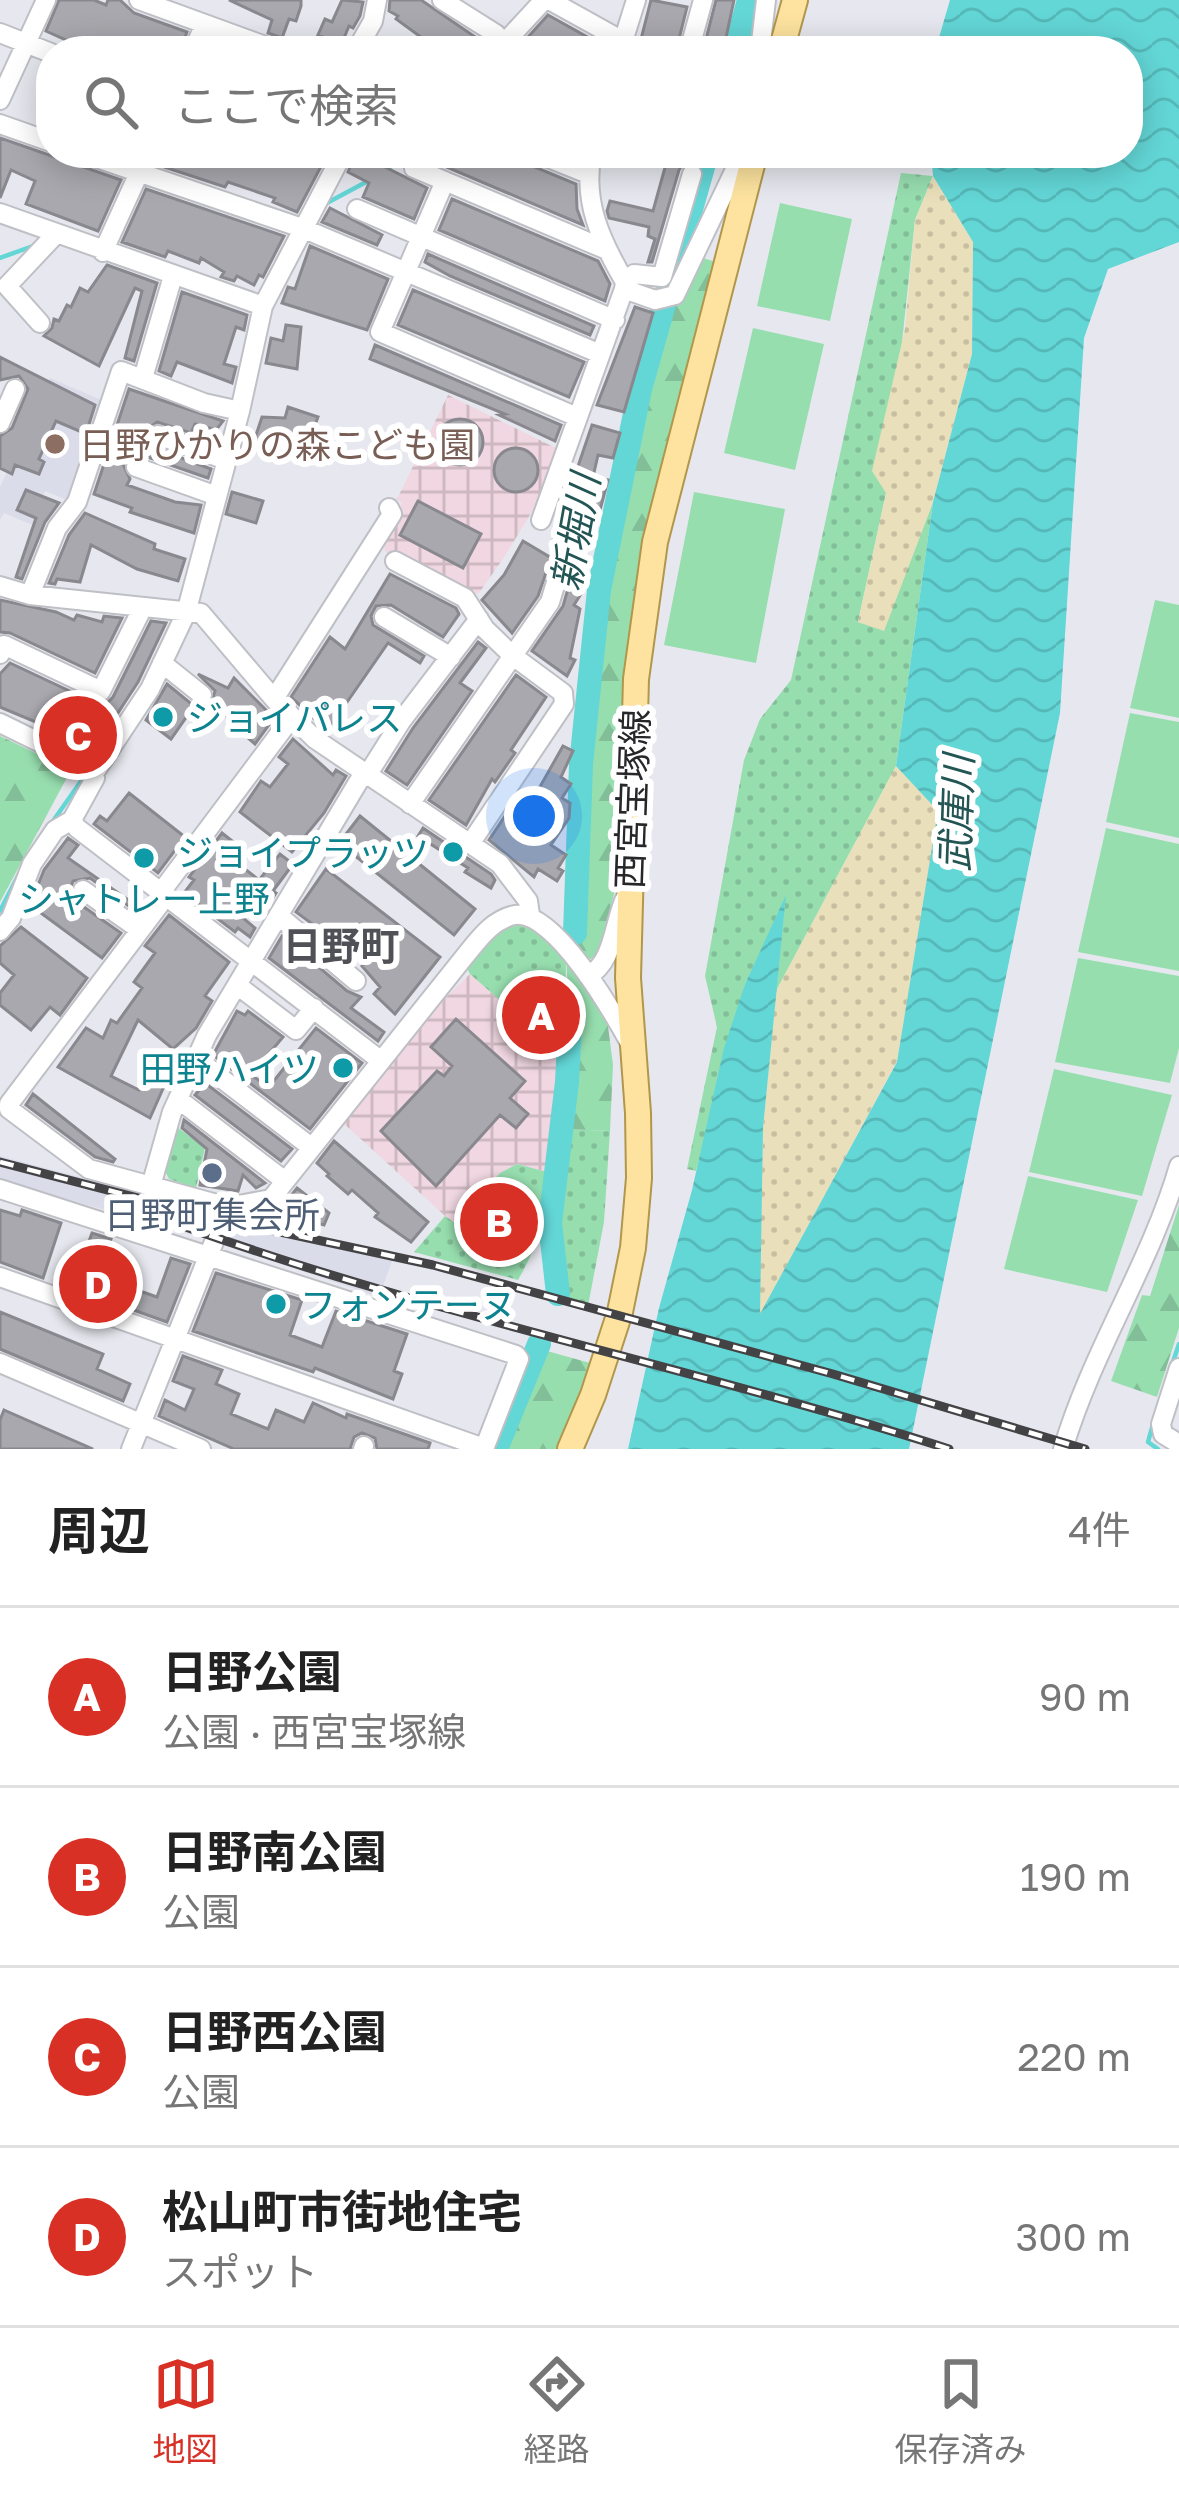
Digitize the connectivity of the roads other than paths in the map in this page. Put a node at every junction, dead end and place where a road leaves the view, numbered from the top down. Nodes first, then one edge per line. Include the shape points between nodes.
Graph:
1 (46, 0) edge
2 (139, 0) edge
3 (377, 0) edge
4 (442, 0) edge
5 (546, 0) edge
6 (703, 0) edge
7 (766, 0) edge
8 (796, 0) edge
9 (635, 1) edge
10 (205, 24) junction
11 (0, 33) edge
12 (200, 36) edge
13 (238, 36) edge
14 (364, 36) edge
15 (487, 36) edge
16 (504, 36) edge
17 (605, 36) edge
18 (624, 36) edge
19 (693, 36) edge
20 (762, 36) edge
21 (785, 36) edge
22 (26, 44) junction
23 (36, 48) edge
24 (0, 100) edge
25 (0, 124) edge
26 (36, 137) edge
27 (123, 168) edge
28 (142, 168) edge
29 (333, 168) edge
30 (414, 168) edge
31 (572, 168) edge
32 (588, 168) edge
33 (741, 168) edge
34 (745, 168) edge
35 (139, 174) junction
36 (587, 174) junction
37 (692, 174) dead end
38 (445, 181) junction
39 (357, 209) dead end
40 (0, 213) edge
41 (302, 228) junction
42 (56, 234) junction
43 (420, 238) junction
44 (607, 250) junction
45 (104, 252) junction
46 (405, 272) junction
47 (173, 276) junction
48 (625, 285) junction
49 (262, 306) junction
50 (615, 320) junction
51 (40, 323) dead end
52 (598, 353) junction
53 (143, 378) junction
54 (15, 389) dead end
55 (240, 411) junction
56 (577, 417) junction
57 (0, 423) edge
58 (158, 435) dead end
59 (226, 460) junction
60 (136, 467) dead end
61 (217, 496) junction
62 (389, 508) dead end
63 (541, 520) dead end
64 (395, 561) dead end
65 (557, 579) dead end
66 (0, 586) edge
67 (30, 595) junction
68 (142, 607) junction
69 (186, 613) junction
70 (384, 617) dead end
71 (479, 619) junction
72 (0, 654) edge
73 (513, 656) junction
74 (451, 657) junction
75 (162, 664) junction
76 (202, 695) dead end
77 (274, 699) junction
78 (292, 717) junction
79 (0, 723) edge
80 (94, 772) junction
81 (365, 775) junction
82 (410, 804) junction
83 (72, 820) junction
84 (470, 844) junction
85 (630, 889) junction
86 (83, 890) dead end
87 (164, 894) junction
88 (530, 915) junction
89 (279, 916) junction
90 (140, 930) junction
91 (0, 931) edge
92 (252, 961) junction
93 (588, 976) junction
94 (356, 981) dead end
95 (237, 985) junction
96 (314, 1009) junction
97 (632, 1046) junction
98 (196, 1058) junction
99 (380, 1060) junction
100 (178, 1099) junction
101 (5, 1109) edge
102 (311, 1147) junction
103 (1179, 1166) edge
104 (285, 1181) junction
105 (151, 1186) junction
106 (0, 1189) edge
107 (228, 1207) junction
108 (210, 1254) junction
109 (0, 1277) edge
110 (620, 1312) junction
111 (175, 1340) junction
112 (0, 1364) edge
113 (1179, 1368) edge
114 (142, 1423) junction
115 (1065, 1442) edge
116 (1179, 1444) edge
117 (484, 1448) edge
118 (131, 1449) edge
119 (202, 1449) edge
120 (570, 1449) edge
121 (586, 1449) edge

1 - 22 street
2 - 10 street
3 - 14 street
4 - 15 street
5 - 16 street
5 - 17 street
6 - 19 street
7 - 20 street
8 - 21 main road
9 - 18 street
10 - 12 street
10 - 13 street
11 - 22 street
22 - 23 street
22 - 24 street
25 - 26 street
27 - 35 street
28 - 35 street
29 - 41 street
30 - 38 street
31 - 36 street
32 - 36 street
33 - 48 street via 681,288 665,298
34 - 85 main road, 西宮宝塚線 via 655,542 636,679
35 - 41 street
35 - 45 street
36 - 44 street
37 - 48 street via 662,278 634,274
38 - 43 street
38 - 44 street
39 - 43 street
40 - 42 street
41 - 46 street
41 - 49 street
42 - 45 street
42 - 51 street via 7,286
43 - 46 street
43 - 50 street
44 - 48 street
45 - 47 street
46 - 52 street
46 - 56 street via 380,332
47 - 49 street
47 - 53 street
48 - 50 street
49 - 55 street
50 - 52 street
52 - 56 street
53 - 55 street
53 - 67 street via 118,374 77,502 57,528
54 - 57 street
55 - 59 street
56 - 63 street
58 - 59 street
59 - 61 street
60 - 61 street
61 - 69 street
62 - 77 street via 374,547
64 - 71 street via 465,598
65 - 73 street
66 - 67 street
67 - 68 street
68 - 69 street
68 - 72 street via 101,691 4,645
69 - 75 street
69 - 77 street via 201,613
70 - 74 street
71 - 73 street
71 - 74 street
73 - 82 street
73 - 84 street via 563,693 564,704
74 - 81 street
75 - 76 street
75 - 80 street
77 - 78 street
78 - 81 street
78 - 87 street
79 - 80 street
80 - 83 street
81 - 82 street
81 - 89 street
82 - 84 street
83 - 87 street
83 - 91 street via 32,864
84 - 88 street via 509,876
85 - 93 street via 617,910 608,960
85 - 97 main road, 西宮宝塚線
86 - 90 street
87 - 90 street
87 - 92 street
88 - 93 street
88 - 99 street via 489,927
89 - 92 street
89 - 94 street
90 - 101 street
92 - 95 street
92 - 96 street
93 - 97 street
95 - 96 street via 296,1030
95 - 98 street
96 - 99 street
97 - 110 main road, 西宮宝塚線 via 639,1178
98 - 100 street
98 - 102 street
99 - 102 street
100 - 104 street
100 - 105 street
101 - 105 street via 89,1169
102 - 104 street
103 - 115 street
104 - 107 street via 271,1198
105 - 107 street
106 - 108 street
107 - 108 street
108 - 111 street
108 - 117 street via 516,1355
109 - 111 street
110 - 120 main road, 西宮宝塚線
110 - 121 main road
111 - 114 street
111 - 117 street
112 - 114 street
113 - 116 street via 1161,1424
114 - 118 street
114 - 119 street

